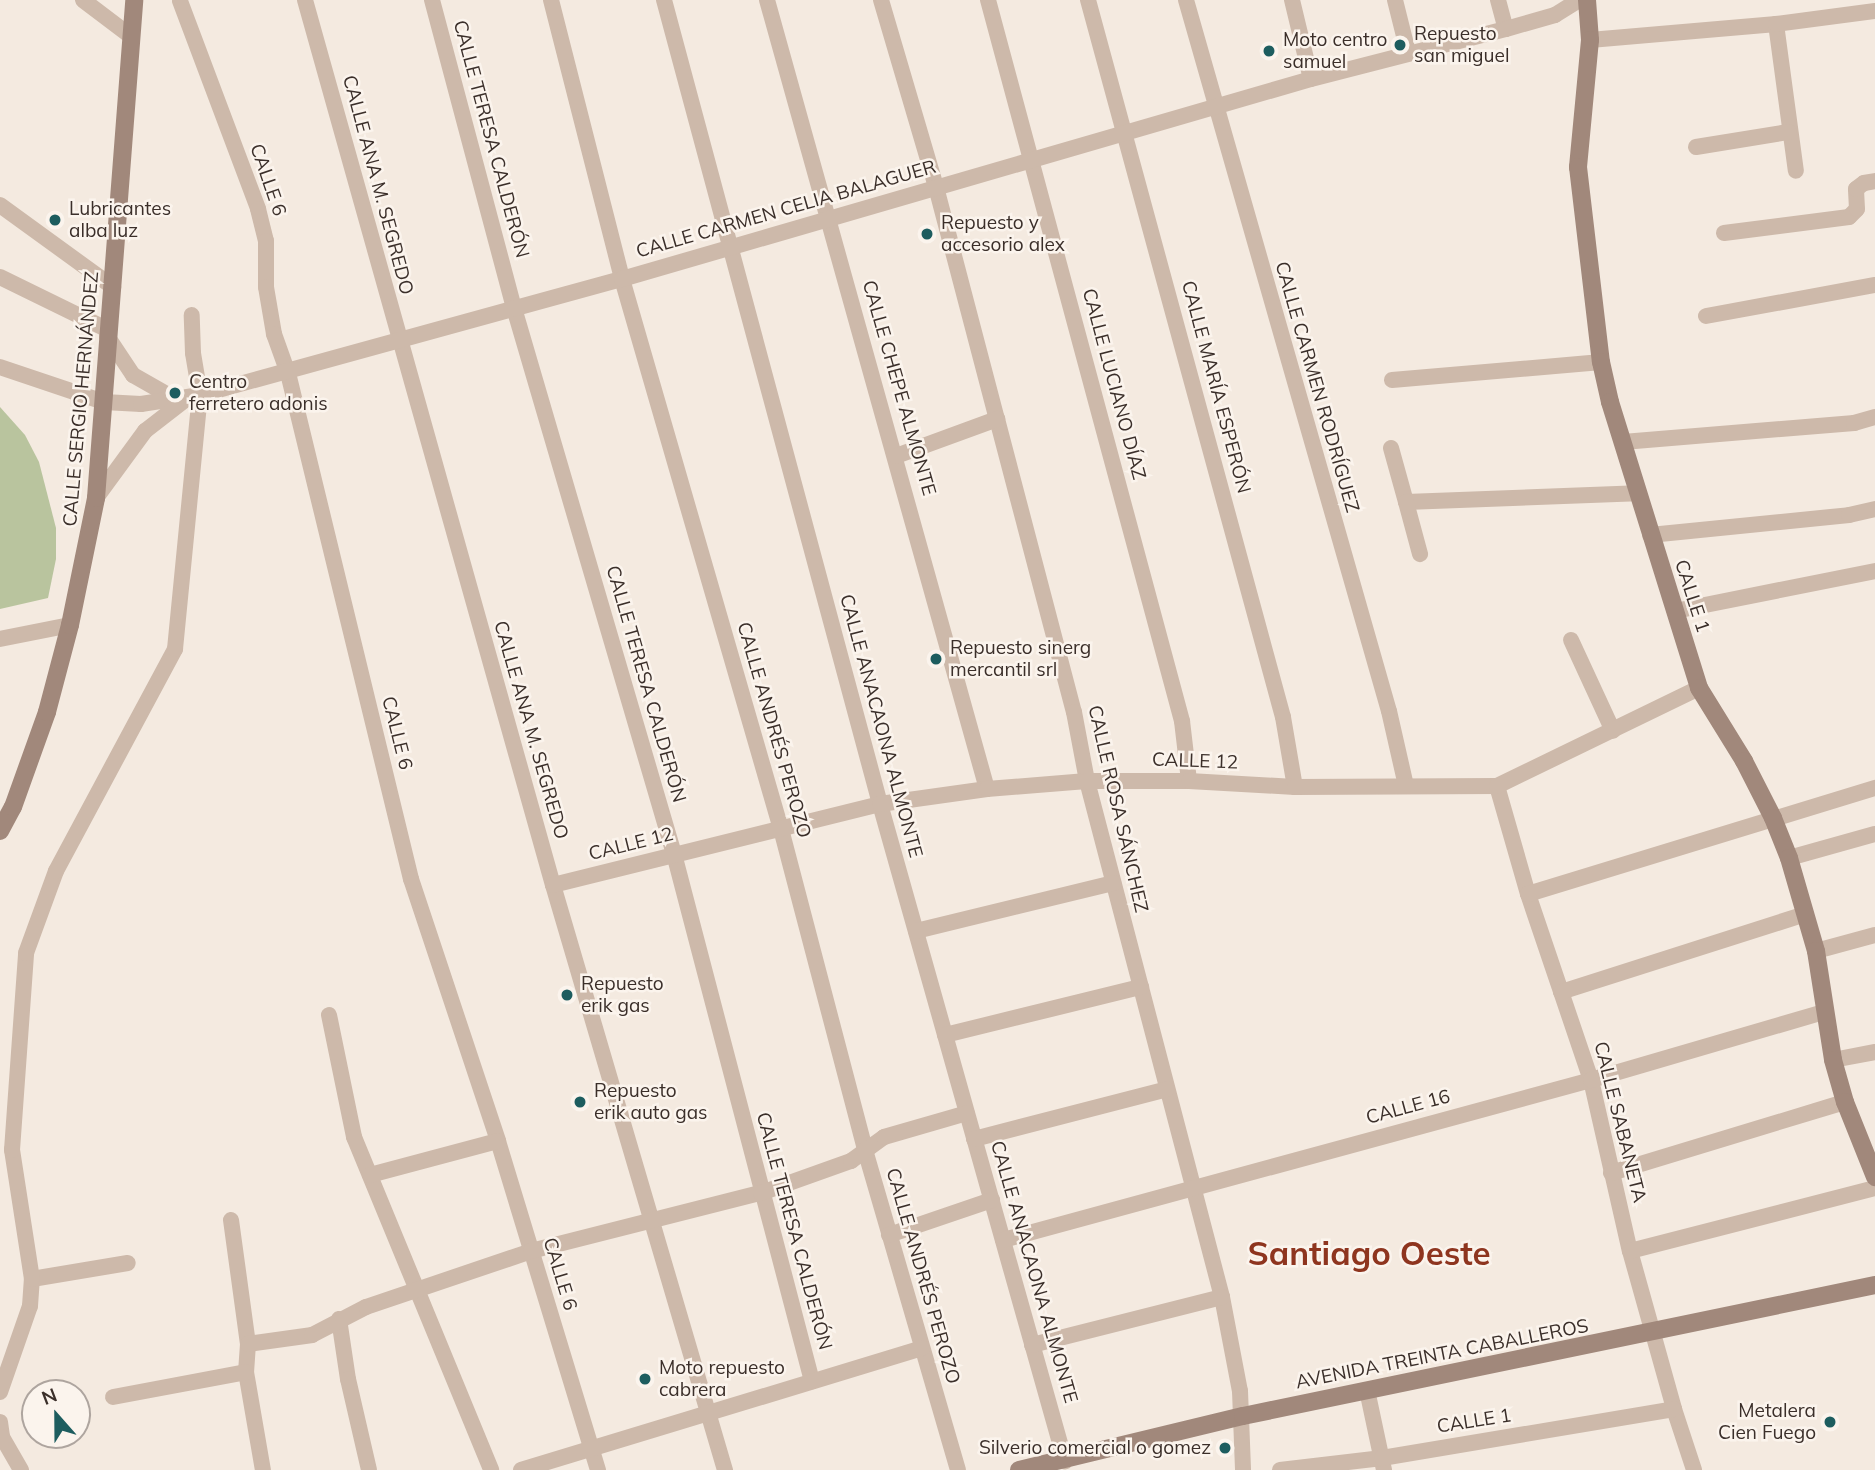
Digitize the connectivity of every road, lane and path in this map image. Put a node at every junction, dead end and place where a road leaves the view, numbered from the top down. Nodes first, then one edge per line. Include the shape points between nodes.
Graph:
1 (83, 0) edge
2 (134, 0) edge
3 (179, 0) edge
4 (305, 0) edge
5 (432, 0) edge
6 (551, 0) edge
7 (664, 0) edge
8 (767, 0) edge
9 (881, 0) edge
10 (988, 0) edge
11 (1088, 0) edge
12 (1186, 0) edge
13 (1292, 0) edge
14 (1395, 0) edge
15 (1498, 0) edge
16 (1579, 0) edge
17 (1587, 0) edge
18 (1875, 11) edge
19 (1776, 24) junction
20 (1506, 29) junction
21 (132, 37) junction
22 (1590, 40) junction
23 (1408, 52) junction
24 (1311, 79) junction
25 (1214, 108) junction
26 (1789, 132) junction
27 (1126, 134) junction
28 (1696, 147) dead end
29 (1033, 160) junction
30 (1796, 172) dead end
31 (1875, 181) edge
32 (936, 187) junction
33 (0, 205) edge
34 (829, 217) junction
35 (1724, 233) dead end
36 (730, 247) junction
37 (0, 277) edge
38 (622, 279) junction
39 (1875, 285) edge
40 (113, 287) junction
41 (514, 308) junction
42 (192, 315) dead end
43 (1706, 316) dead end
44 (108, 333) junction
45 (398, 339) junction
46 (1601, 362) junction
47 (0, 367) edge
48 (288, 373) junction
49 (1392, 380) dead end
50 (189, 397) junction
51 (104, 402) junction
52 (1875, 417) edge
53 (997, 419) junction
54 (1623, 442) junction
55 (1391, 447) dead end
56 (897, 456) junction
57 (1637, 493) junction
58 (96, 498) junction
59 (1406, 502) junction
60 (1875, 509) edge
61 (1650, 535) junction
62 (1420, 554) dead end
63 (1875, 571) edge
64 (1675, 611) junction
65 (71, 625) junction
66 (0, 639) edge
67 (1571, 640) dead end
68 (1699, 688) junction
69 (1613, 732) junction
70 (1189, 780) junction
71 (1087, 781) junction
72 (1406, 786) junction
73 (1497, 786) junction
74 (1295, 787) junction
75 (1875, 788) edge
76 (987, 789) junction
77 (880, 804) junction
78 (1773, 818) junction
79 (781, 829) junction
80 (0, 831) edge
81 (1875, 834) edge
82 (674, 854) junction
83 (1789, 858) junction
84 (1114, 883) junction
85 (553, 885) junction
86 (1528, 894) junction
87 (1806, 914) junction
88 (916, 930) junction
89 (1875, 935) edge
90 (1816, 951) junction
91 (1141, 987) junction
92 (1561, 992) junction
93 (1824, 1012) junction
94 (329, 1016) dead end
95 (945, 1035) junction
96 (1875, 1052) edge
97 (1833, 1060) junction
98 (1591, 1080) junction
99 (1167, 1089) junction
100 (1845, 1102) junction
101 (967, 1113) junction
102 (974, 1139) junction
103 (498, 1141) junction
104 (865, 1150) junction
105 (1611, 1173) junction
106 (370, 1175) junction
107 (1875, 1177) edge
108 (1193, 1186) junction
109 (1875, 1188) edge
110 (761, 1193) junction
111 (992, 1200) junction
112 (230, 1220) dead end
113 (649, 1220) junction
114 (889, 1235) junction
115 (1003, 1240) junction
116 (531, 1251) junction
117 (1630, 1251) junction
118 (128, 1264) dead end
119 (32, 1279) junction
120 (1875, 1285) edge
121 (415, 1291) junction
122 (1222, 1297) junction
123 (340, 1319) junction
124 (1653, 1334) junction
125 (248, 1344) junction
126 (1032, 1345) junction
127 (922, 1348) junction
128 (246, 1372) junction
129 (812, 1381) junction
130 (1367, 1390) junction
131 (0, 1392) edge
132 (113, 1397) dead end
133 (1674, 1409) junction
134 (707, 1413) junction
135 (1242, 1416) junction
136 (0, 1422) edge
137 (591, 1449) junction
138 (1065, 1461) junction
139 (1383, 1464) edge
140 (21, 1470) edge
141 (263, 1470) edge
142 (369, 1470) edge
143 (491, 1470) edge
144 (520, 1470) edge
145 (598, 1470) edge
146 (724, 1470) edge
147 (958, 1470) edge
148 (1019, 1470) edge
149 (1244, 1470) edge
150 (1280, 1470) edge
151 (1695, 1470) edge

1 - 21 street
2 - 21 street, CALLE SERGIO HERNÁNDEZ
3 - 48 street, CALLE 6 via 258,209 266,241 272,322
4 - 45 street, CALLE ANA M. SEGREDO
5 - 41 street, CALLE TERESA CALDERÓN
6 - 38 street, CALLE ANDRÉS PEROZO
7 - 36 street, CALLE ANACAONA ALMONTE
8 - 34 street, CALLE CHEPE ALMONTE
9 - 32 street, CALLE ROSA SÁNCHEZ
10 - 29 street, CALLE LUCIANO DÍAZ
11 - 27 street, CALLE MARÍA ESPERÓN
12 - 25 street, CALLE CARMEN RODRÍGUEZ
13 - 24 street
14 - 23 street
15 - 20 street
16 - 20 street, CALLE CARMEN CELIA BALAGUER via 1555,15
17 - 22 street, CALLE 1
18 - 19 street
19 - 22 street
19 - 26 street
20 - 23 street, CALLE CARMEN CELIA BALAGUER
21 - 40 street, CALLE SERGIO HERNÁNDEZ
22 - 46 street, CALLE 1 via 1578,167
23 - 24 street, CALLE CARMEN CELIA BALAGUER
24 - 25 street, CALLE CARMEN CELIA BALAGUER
25 - 27 street, CALLE CARMEN CELIA BALAGUER
25 - 72 street, CALLE CARMEN RODRÍGUEZ via 1389,711
26 - 28 street
26 - 30 street
27 - 29 street, CALLE CARMEN CELIA BALAGUER
27 - 74 street, CALLE MARÍA ESPERÓN via 1283,717
29 - 32 street, CALLE CARMEN CELIA BALAGUER
29 - 70 street, CALLE LUCIANO DÍAZ via 1182,721
31 - 35 street via 1856,189 1857,209 1849,217
32 - 34 street, CALLE CARMEN CELIA BALAGUER
32 - 53 street, CALLE ROSA SÁNCHEZ
33 - 40 street
34 - 36 street, CALLE CARMEN CELIA BALAGUER
34 - 56 street, CALLE CHEPE ALMONTE
36 - 38 street, CALLE CARMEN CELIA BALAGUER
36 - 77 street, CALLE ANACAONA ALMONTE
37 - 44 street
38 - 41 street, CALLE CARMEN CELIA BALAGUER
38 - 79 street, CALLE ANDRÉS PEROZO
39 - 43 street
40 - 44 street, CALLE SERGIO HERNÁNDEZ
41 - 45 street, CALLE CARMEN CELIA BALAGUER
41 - 82 street, CALLE TERESA CALDERÓN
42 - 50 street
44 - 50 street via 122,364 133,375
44 - 51 street, CALLE SERGIO HERNÁNDEZ
45 - 48 street, CALLE CARMEN CELIA BALAGUER
45 - 85 street, CALLE ANA M. SEGREDO
46 - 49 street
46 - 54 street, CALLE 1
47 - 51 street, CALLE CARMEN CELIA BALAGUER
48 - 50 street, CALLE CARMEN CELIA BALAGUER
48 - 103 street, CALLE 6 via 411,879
50 - 51 street, CALLE CARMEN CELIA BALAGUER via 141,404
50 - 58 street via 145,431
50 - 119 street via 175,649 56,872 26,953 12,1150
51 - 58 street, CALLE SERGIO HERNÁNDEZ
52 - 54 street
53 - 56 street
53 - 71 street, CALLE ROSA SÁNCHEZ via 1074,712
54 - 57 street, CALLE 1
55 - 59 street
56 - 76 street, CALLE CHEPE ALMONTE
57 - 59 street
57 - 61 street, CALLE 1
58 - 65 street, CALLE SERGIO HERNÁNDEZ
59 - 62 street
60 - 61 street
61 - 64 street, CALLE 1
63 - 64 street
64 - 68 street, CALLE 1
65 - 66 street
65 - 80 street, CALLE SERGIO HERNÁNDEZ via 47,712
67 - 69 street
68 - 69 street, CALLE 12
68 - 78 street, CALLE 1
69 - 73 street, CALLE 12
70 - 71 street, CALLE 12
70 - 74 street, CALLE 12
71 - 76 street, CALLE 12
71 - 84 street, CALLE ROSA SÁNCHEZ
72 - 73 street, CALLE 12
72 - 74 street, CALLE 12
73 - 86 street, CALLE SABANETA
75 - 78 street
76 - 77 street, CALLE 12
77 - 79 street, CALLE 12
77 - 88 street, CALLE ANACAONA ALMONTE
78 - 83 street, CALLE 1
78 - 86 street
79 - 82 street, CALLE 12
79 - 104 street, CALLE ANDRÉS PEROZO
81 - 83 street
82 - 85 street, CALLE 12
82 - 110 street, CALLE TERESA CALDERÓN
83 - 87 street, CALLE 1
84 - 88 street
84 - 91 street, CALLE ROSA SÁNCHEZ
85 - 113 street, CALLE ANA M. SEGREDO
86 - 92 street, CALLE SABANETA
87 - 90 street, CALLE 1
87 - 92 street
88 - 95 street, CALLE ANACAONA ALMONTE
89 - 90 street
90 - 93 street, CALLE 1
91 - 95 street
91 - 99 street, CALLE ROSA SÁNCHEZ
92 - 98 street, CALLE SABANETA
93 - 97 street, CALLE 1
93 - 98 street, CALLE 16
94 - 106 street via 354,1137
95 - 101 street, CALLE ANACAONA ALMONTE
96 - 97 street
97 - 100 street, CALLE 1
98 - 105 street, CALLE SABANETA
98 - 108 street, CALLE 16
99 - 102 street
99 - 108 street, CALLE ROSA SÁNCHEZ
100 - 105 street
100 - 107 street, CALLE 1
101 - 102 street, CALLE ANACAONA ALMONTE
101 - 104 street via 884,1137
102 - 111 street, CALLE ANACAONA ALMONTE
103 - 106 street
103 - 116 street, CALLE 6
104 - 110 street via 851,1161
104 - 114 street, CALLE ANDRÉS PEROZO
105 - 117 street, CALLE SABANETA
106 - 121 street
108 - 115 street, CALLE 16
108 - 122 street, CALLE ROSA SÁNCHEZ
109 - 117 street
110 - 113 street
110 - 129 street, CALLE TERESA CALDERÓN
111 - 114 street
111 - 115 street, CALLE ANACAONA ALMONTE
112 - 125 street
113 - 116 street
113 - 134 street, CALLE ANA M. SEGREDO
114 - 127 street, CALLE ANDRÉS PEROZO
115 - 126 street, CALLE ANACAONA ALMONTE
116 - 121 street
116 - 137 street, CALLE 6
117 - 124 street, CALLE SABANETA
118 - 119 street
119 - 131 street via 30,1306
120 - 124 street, AVENIDA TREINTA CABALLEROS
121 - 123 street
121 - 143 street
122 - 126 street
122 - 135 street, CALLE ROSA SÁNCHEZ
123 - 125 street via 313,1335
123 - 142 street
124 - 130 street, AVENIDA TREINTA CABALLEROS
124 - 133 street, CALLE SABANETA
125 - 128 street
126 - 138 street, CALLE ANACAONA ALMONTE
127 - 129 street
127 - 147 street, CALLE ANDRÉS PEROZO
128 - 132 street
128 - 141 street
129 - 134 street
130 - 135 street, AVENIDA TREINTA CABALLEROS
130 - 139 street
133 - 139 street, CALLE 1
133 - 151 street, CALLE SABANETA
134 - 137 street
134 - 146 street, CALLE ANA M. SEGREDO
135 - 138 street, AVENIDA TREINTA CABALLEROS
135 - 149 street, CALLE ROSA SÁNCHEZ
136 - 140 street via 2,1437
137 - 144 street
137 - 145 street, CALLE 6
138 - 148 street, AVENIDA TREINTA CABALLEROS
139 - 150 street, CALLE 1

